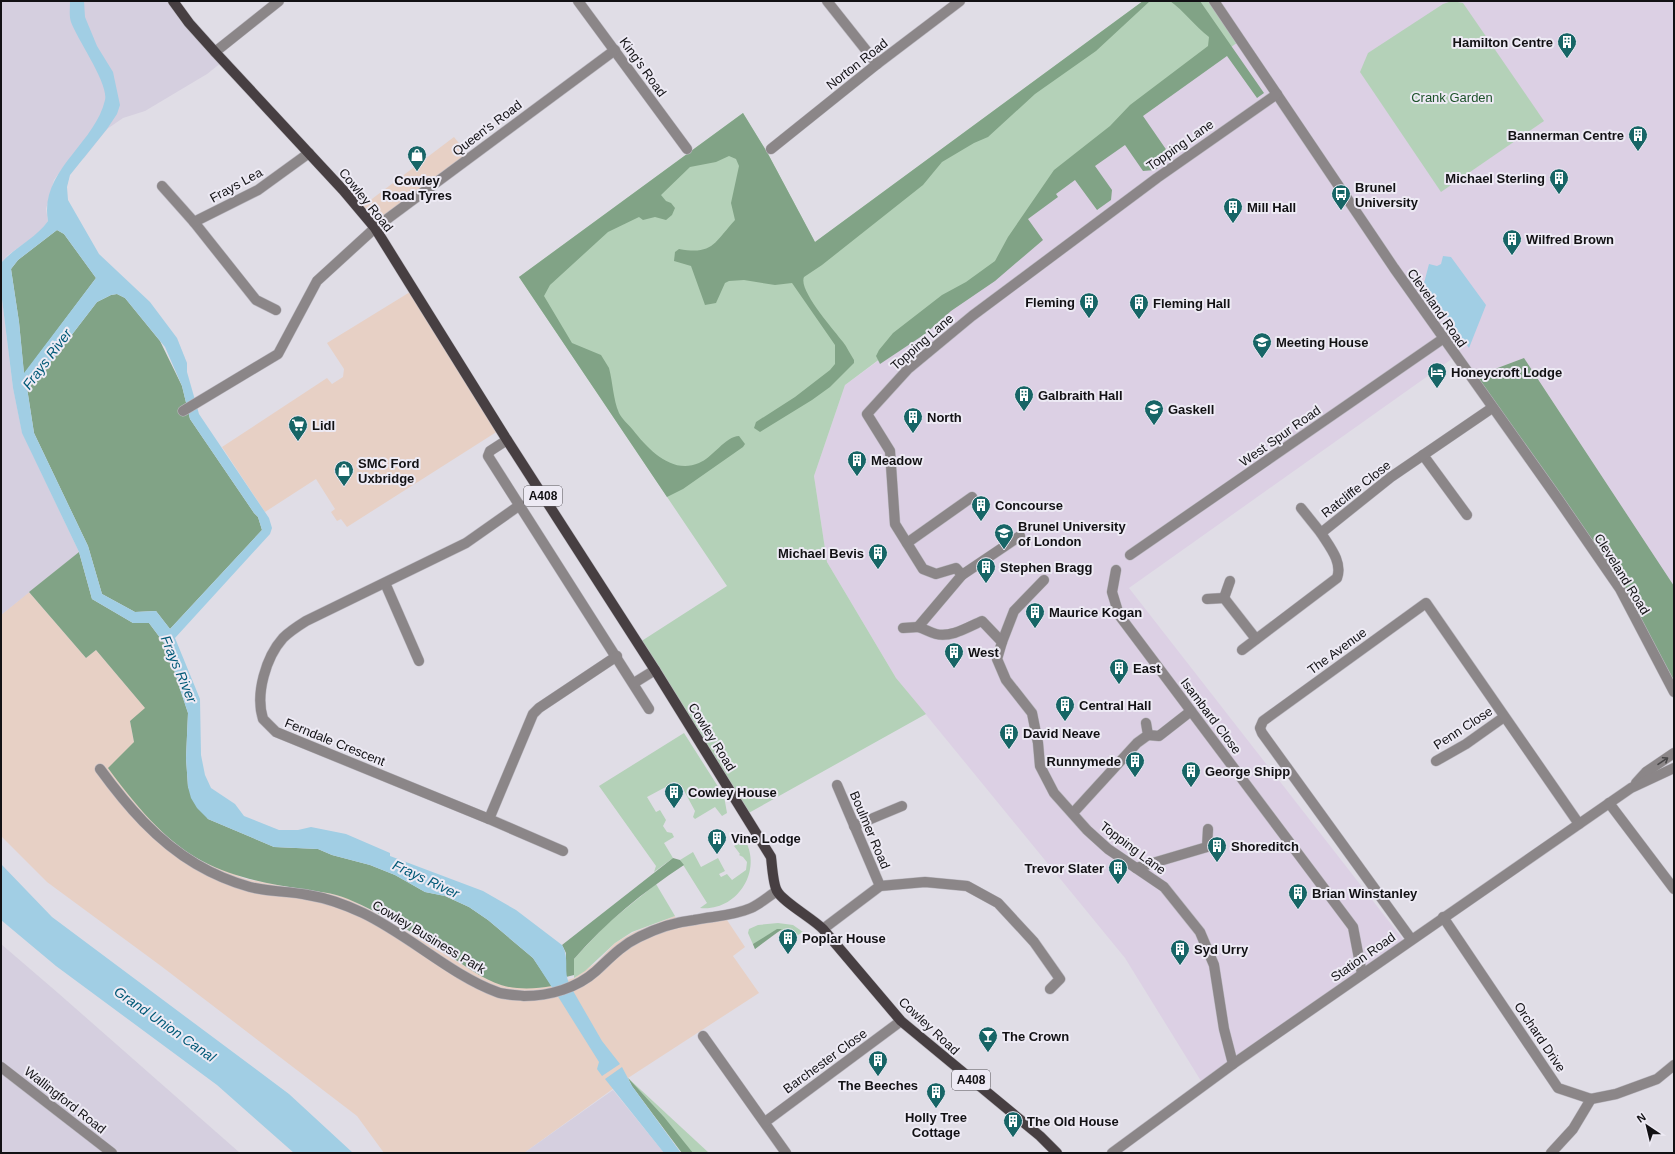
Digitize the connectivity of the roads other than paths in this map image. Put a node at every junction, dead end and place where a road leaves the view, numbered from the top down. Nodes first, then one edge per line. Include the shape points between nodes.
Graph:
1 (173, 1) edge
2 (279, 1) edge
3 (578, 1) edge
4 (827, 1) edge
5 (960, 1) edge
6 (1214, 1) edge
7 (615, 50) junction
8 (215, 52) junction
9 (877, 64) junction
10 (1277, 94) junction
11 (687, 149) dead end
12 (771, 149) dead end
13 (309, 153) junction
14 (162, 186) dead end
15 (194, 222) junction
16 (375, 228) junction
17 (276, 310) dead end
18 (1444, 338) junction
19 (1492, 408) junction
20 (183, 411) dead end
21 (507, 440) junction
22 (1423, 455) junction
23 (972, 497) dead end
24 (520, 505) junction
25 (1301, 508) dead end
26 (1467, 515) dead end
27 (1321, 533) junction
28 (1020, 536) dead end
29 (907, 543) junction
30 (1130, 555) dead end
31 (1116, 570) dead end
32 (962, 575) junction
33 (1044, 580) dead end
34 (1230, 581) dead end
35 (385, 583) junction
36 (1224, 598) junction
37 (1207, 599) dead end
38 (903, 628) dead end
39 (918, 628) junction
40 (1256, 639) junction
41 (1002, 642) junction
42 (1242, 650) dead end
43 (617, 656) junction
44 (420, 661) dead end
45 (655, 670) junction
46 (634, 683) junction
47 (1674, 692) edge
48 (650, 709) dead end
49 (1191, 710) junction
50 (1504, 717) junction
51 (1146, 723) dead end
52 (1148, 735) junction
53 (1674, 753) edge
54 (1436, 762) dead end
55 (1674, 768) edge
56 (100, 769) dead end
57 (837, 785) dead end
58 (1631, 788) junction
59 (1609, 803) junction
60 (902, 806) dead end
61 (1073, 813) junction
62 (489, 818) junction
63 (1579, 824) junction
64 (854, 826) junction
65 (1208, 829) dead end
66 (563, 851) dead end
67 (1136, 868) junction
68 (880, 886) junction
69 (1674, 889) edge
70 (777, 891) junction
71 (1443, 917) junction
72 (823, 928) junction
73 (1410, 939) junction
74 (1362, 974) junction
75 (1050, 988) dead end
76 (901, 1021) junction
77 (703, 1036) dead end
78 (1233, 1064) junction
79 (1674, 1065) edge
80 (1, 1067) edge
81 (1591, 1099) junction
82 (765, 1122) junction
83 (1555, 1151) edge
84 (112, 1153) edge
85 (786, 1153) edge
86 (1057, 1153) edge
87 (1112, 1153) edge

1 - 8 main road, Cowley Road / A408
2 - 8 street
3 - 7 street, King's Road
4 - 9 street
5 - 9 street, Norton Road
6 - 10 street, Cleveland Road
7 - 11 street, King's Road
7 - 16 street, Queen's Road
8 - 13 main road, Cowley Road / A408
9 - 12 street, Norton Road
10 - 18 street, Cleveland Road
10 - 29 street, Topping Lane via 1133,196 972,316 908,369 867,414 890,451 894,524
13 - 15 street, Frays Lea via 258,190
13 - 16 main road, Cowley Road / A408
14 - 15 street
15 - 17 street via 256,300
16 - 20 street, Queen's Road via 317,281 278,354
16 - 21 main road, Cowley Road / A408
18 - 19 street, Cleveland Road
18 - 30 street, West Spur Road
19 - 22 street, Ratcliffe Close
19 - 47 street, Cleveland Road via 1620,589
21 - 24 street via 490,451 488,456
21 - 45 main road, Cowley Road / A408
22 - 26 street
22 - 27 street, Ratcliffe Close
23 - 29 street
24 - 35 street, Ferndale Crescent via 466,543
24 - 43 street
25 - 27 street
27 - 40 street, Ratcliffe Close via 1338,561 1337,578
28 - 32 street
29 - 32 street, Topping Lane via 923,569 936,574 956,568
31 - 49 street, Isambard Close via 1112,592 1120,615
32 - 39 street
33 - 41 street, Topping Lane via 1014,611
34 - 36 street
35 - 44 street
35 - 62 street, Ferndale Crescent via 306,621 283,638 265,673 261,694 263,719 276,732
36 - 37 street
36 - 40 street
38 - 39 street
39 - 41 street via 949,635 982,621
40 - 42 street, Ratcliffe Close
41 - 61 street, Topping Lane via 997,658 1006,680 1032,713 1040,766 1054,793
43 - 46 street
43 - 62 street via 539,708 534,714
45 - 46 street
45 - 70 main road, Cowley Road / A408 via 771,857
46 - 48 street
49 - 52 street via 1159,736
49 - 74 street, Isambard Close via 1353,927
50 - 54 street, Penn Close
50 - 63 street, The Avenue
50 - 73 street, The Avenue via 1426,603 1262,723 1262,733
51 - 52 street
52 - 61 street
58 -> 53 street, Station Road via 1646,772
55 - 58 street, Station Road
56 - 70 street, Cowley Business Park via 131,810 178,853 198,865 250,887 273,892 307,894 363,913 460,973 499,993 523,996 550,994 577,985 621,948 640,936 684,922 743,911
57 - 64 street, Boulmer Road
58 - 59 street, Station Road
59 - 63 street, Station Road
59 - 69 street
60 - 64 street
61 - 67 street, Topping Lane via 1108,849
62 - 66 street, Ferndale Crescent
63 - 71 street, Station Road
64 - 68 street, Boulmer Road
65 - 67 street via 1208,847
67 - 78 street, Topping Lane via 1164,886 1200,932 1214,965 1224,1029
68 - 72 street
68 - 75 street via 925,882 967,886 998,903 1034,942 1060,979
70 - 72 main road, Cowley Road / A408 via 796,909
71 - 73 street, Station Road
71 - 81 street, Orchard Drive via 1558,1088
72 - 76 main road, Cowley Road / A408
73 - 74 street, Station Road
74 - 78 street, Station Road
76 - 82 street, Barchester Close
76 - 86 main road, Cowley Road / A408
77 - 82 street
78 - 87 street, Station Road
79 - 81 street, Orchard Drive via 1657,1079 1616,1094
80 - 84 street, Wallingford Road
81 - 83 street
82 - 85 street

